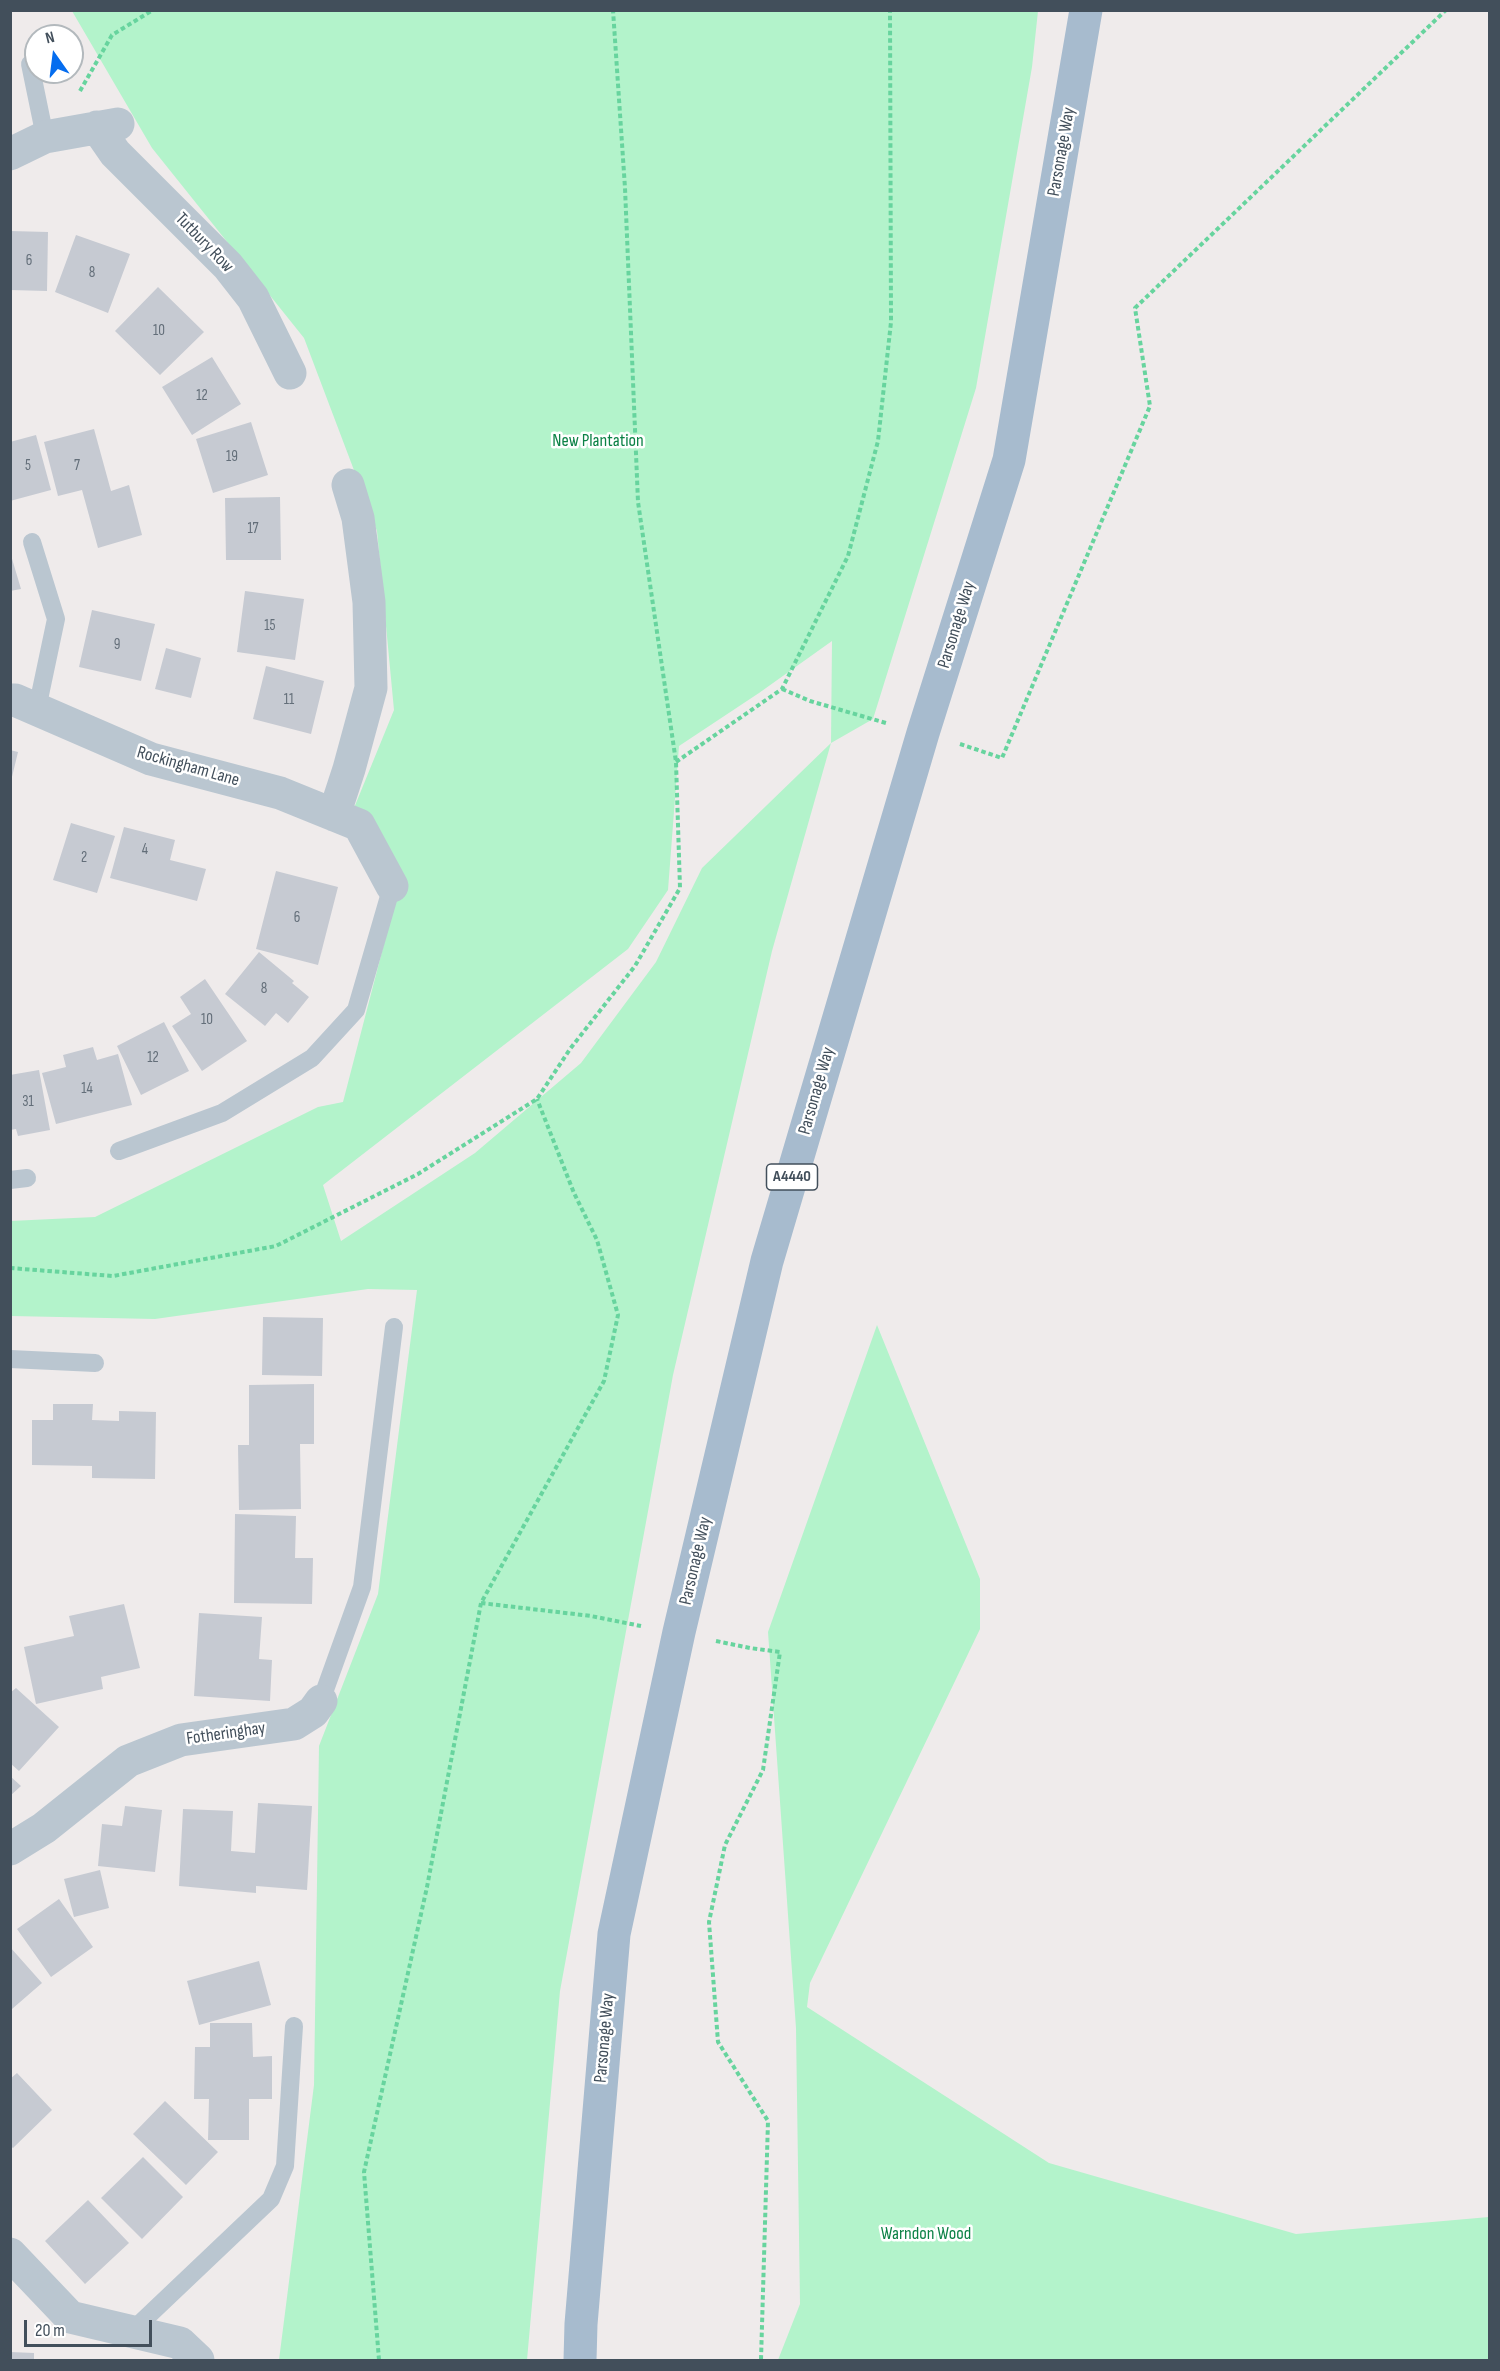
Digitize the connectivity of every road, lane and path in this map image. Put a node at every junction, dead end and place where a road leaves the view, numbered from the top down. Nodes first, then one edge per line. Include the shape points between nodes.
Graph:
1 (153, 10) edge
2 (613, 10) edge
3 (890, 10) edge
4 (1086, 10) edge
5 (1446, 10) edge
6 (36, 84) edge
7 (52, 136) junction
8 (10, 154) edge
9 (290, 373) dead end
10 (348, 485) dead end
11 (32, 542) dead end
12 (782, 689) junction
13 (24, 705) edge
14 (873, 720) dead end
15 (964, 746) dead end
16 (676, 762) junction
17 (334, 815) junction
18 (392, 886) joint
19 (537, 1099) junction
20 (119, 1151) dead end
21 (10, 1268) edge
22 (394, 1328) dead end
23 (10, 1359) edge
24 (95, 1363) dead end
25 (481, 1603) junction
26 (638, 1625) dead end
27 (725, 1643) dead end
28 (321, 1701) joint
29 (10, 1849) edge
30 (294, 2026) dead end
31 (15, 2267) edge
32 (131, 2332) junction
33 (189, 2352) edge
34 (379, 2361) edge
35 (580, 2361) edge
36 (761, 2361) edge

1 - 7 path via 112,35
2 - 16 path via 626,188 638,502
3 - 12 path via 891,322 878,441 848,556
4 - 35 main road, Parsonage Way / A4440 via 1009,460 923,733 767,1261 674,1656 614,1934
5 - 15 path via 1135,308 1150,406 1002,758
6 - 7 lane
7 - 8 street, Tutbury Row
7 - 9 street, Tutbury Row via 108,126 115,153 228,266 253,298
10 - 17 street via 357,518 369,602 371,688
11 - 13 lane via 56,619
12 - 14 path
12 - 16 path
13 - 17 street, Rockingham Lane via 151,759 280,793
16 - 19 path via 680,888 635,966 570,1049
17 - 18 street, Rockingham Lane via 359,825
18 - 20 lane via 356,1010 312,1059 222,1113
19 - 21 path via 418,1174 276,1246 113,1276
19 - 25 path via 597,1240 618,1315 604,1381
22 - 28 lane via 362,1587
23 - 24 lane
25 - 26 path
25 - 34 path via 427,1887 364,2172
27 - 36 path via 780,1652 763,1770 725,1845 709,1922 718,2042 768,2121
28 - 29 street, Fotheringhay via 313,1712 294,1724 181,1740 128,1761 44,1828
30 - 32 lane via 285,2166 271,2199
31 - 32 street via 70,2317
32 - 33 street

